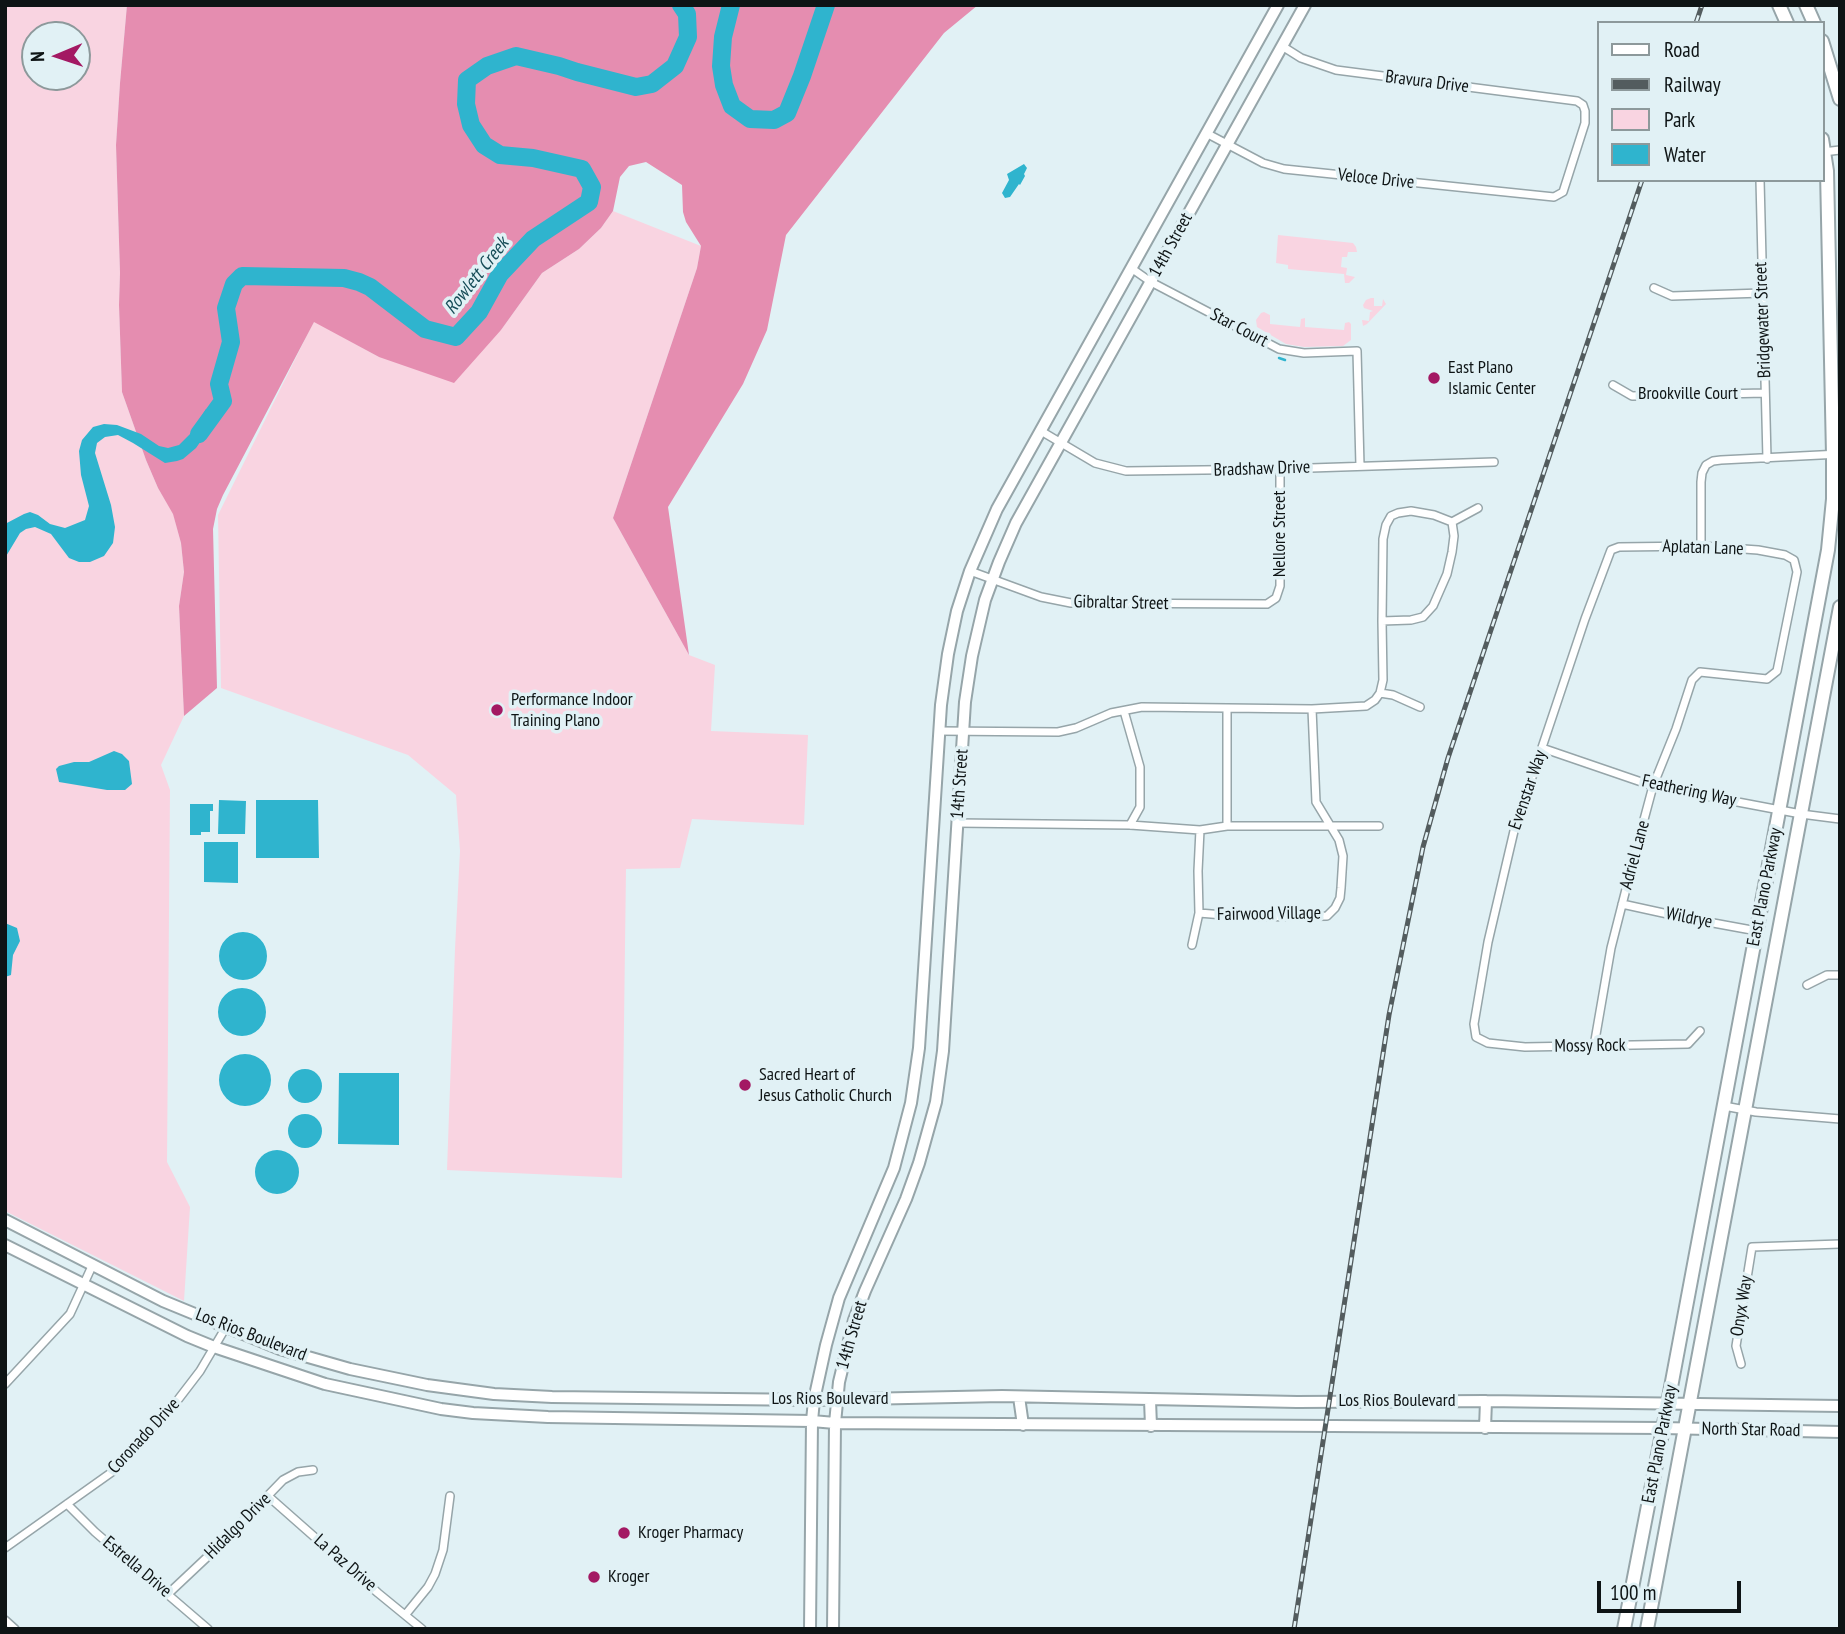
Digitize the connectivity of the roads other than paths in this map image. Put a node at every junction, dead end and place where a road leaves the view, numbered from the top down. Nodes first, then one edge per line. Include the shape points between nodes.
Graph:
1 (1278, 5) edge
2 (1305, 5) edge
3 (1779, 5) edge
4 (1806, 5) edge
5 (1786, 21) edge
6 (1813, 21) edge
7 (1282, 46) junction
8 (1824, 47) edge
9 (1840, 99) edge
10 (1206, 133) junction
11 (1227, 145) junction
12 (1824, 155) edge
13 (1760, 182) edge
14 (1554, 197) joint
15 (1131, 268) junction
16 (1151, 282) junction
17 (1654, 288) dead end
18 (1762, 293) junction
19 (1613, 385) dead end
20 (1765, 393) junction
21 (1041, 431) junction
22 (1060, 443) junction
23 (1836, 454) edge
24 (1767, 459) junction
25 (1494, 462) dead end
26 (1360, 466) junction
27 (1280, 469) junction
28 (1478, 508) dead end
29 (1452, 522) junction
30 (1701, 546) junction
31 (1611, 550) joint
32 (970, 571) junction
33 (992, 579) junction
34 (1276, 598) joint
35 (1840, 607) edge
36 (1382, 621) junction
37 (1700, 672) joint
38 (1380, 693) junction
39 (1420, 707) dead end
40 (1227, 708) junction
41 (1312, 709) junction
42 (1124, 711) junction
43 (939, 731) junction
44 (963, 732) junction
45 (1542, 748) junction
46 (1653, 786) junction
47 (1779, 810) junction
48 (1801, 814) junction
49 (1840, 819) edge
50 (957, 822) junction
51 (1130, 825) junction
52 (1227, 826) junction
53 (1331, 826) junction
54 (1380, 826) dead end
55 (1200, 830) junction
56 (1622, 904) junction
57 (1199, 913) junction
58 (926, 930) junction
59 (1757, 931) junction
60 (950, 933) junction
61 (1192, 945) dead end
62 (1840, 975) edge
63 (1807, 985) dead end
64 (1700, 1031) dead end
65 (1476, 1037) joint
66 (1594, 1046) junction
67 (919, 1048) junction
68 (943, 1051) junction
69 (1724, 1106) junction
70 (1745, 1110) junction
71 (1840, 1119) edge
72 (878, 1208) junction
73 (899, 1217) junction
74 (5, 1220) edge
75 (1840, 1244) edge
76 (5, 1245) edge
77 (1695, 1261) junction
78 (93, 1264) junction
79 (1715, 1264) junction
80 (83, 1283) junction
81 (226, 1327) junction
82 (214, 1347) junction
83 (1741, 1364) dead end
84 (5, 1384) edge
85 (552, 1397) junction
86 (656, 1397) junction
87 (1019, 1397) junction
88 (814, 1400) junction
89 (837, 1400) junction
90 (1150, 1400) junction
91 (1486, 1401) junction
92 (1668, 1403) junction
93 (1690, 1404) junction
94 (1840, 1406) edge
95 (548, 1417) junction
96 (657, 1420) junction
97 (812, 1421) junction
98 (835, 1423) junction
99 (1023, 1424) junction
100 (1151, 1426) junction
101 (1485, 1428) junction
102 (1662, 1428) junction
103 (1685, 1429) junction
104 (1840, 1432) edge
105 (313, 1470) dead end
106 (268, 1496) junction
107 (450, 1496) dead end
108 (67, 1504) junction
109 (5, 1548) edge
110 (169, 1593) junction
111 (810, 1602) junction
112 (833, 1602) junction
113 (406, 1614) junction
114 (5, 1620) edge
115 (1625, 1623) edge
116 (1647, 1625) edge
117 (15, 1629) edge
118 (208, 1629) edge
119 (422, 1629) edge
120 (810, 1629) edge
121 (833, 1629) edge

1 - 10 main road, 14th Street
2 - 7 main road, 14th Street
3 - 5 main road
4 - 6 main road
7 - 11 main road, 14th Street
7 - 14 street, Bravura Drive via 1336,70 1577,101 1585,111 1584,123 1563,192
8 - 9 main road
10 - 11 street, Veloce Drive
10 - 15 main road, 14th Street
11 - 14 street, Veloce Drive via 1284,169
11 - 16 main road, 14th Street
12 - 23 main road, East Plano Parkway
13 - 18 street, Bridgewater Street
15 - 16 street, Star Court
15 - 21 main road, 14th Street
16 - 22 main road, 14th Street
16 - 26 street, Star Court via 1279,349 1357,351
17 - 18 street via 1672,296
18 - 20 street, Bridgewater Street
19 - 20 street, Brookville Court via 1632,396
20 - 24 street, Bridgewater Street
21 - 22 street, Bradshaw Drive
21 - 32 main road, 14th Street via 997,509
22 - 27 street, Bradshaw Drive via 1095,463 1126,471
22 - 33 main road, 14th Street via 1016,523
23 - 24 street
23 - 47 main road, East Plano Parkway via 1828,550
24 - 30 street via 1721,460 1706,465 1701,482
25 - 26 street, Bradshaw Drive
26 - 27 street, Bradshaw Drive
27 - 34 street, Nellore Street via 1280,586
28 - 29 street
29 - 36 street via 1452,552 1433,606 1423,617
29 - 36 street via 1411,511 1391,516 1383,539
30 - 31 street, Aplatan Lane
30 - 37 street, Aplatan Lane via 1785,555 1794,560 1797,572 1777,671 1767,679
31 - 45 street, Evenstar Way
32 - 33 street, Gibraltar Street
32 - 43 main road, 14th Street via 948,654
33 - 34 street, Gibraltar Street via 1072,603 1240,605 1267,604
33 - 44 main road, 14th Street via 974,646
35 - 48 main road, East Plano Parkway
36 - 38 street
37 - 46 street, Adriel Lane via 1692,680
38 - 39 street
38 - 41 street via 1366,706
40 - 41 street
40 - 42 street via 1142,706
40 - 52 street
41 - 53 street, Fairwood Village via 1316,802
42 - 44 street via 1058,732
42 - 51 street via 1140,767 1140,807
43 - 44 street
43 - 58 main road, 14th Street
44 - 50 main road, 14th Street
45 - 46 street, Feathering Way
45 - 65 street, Evenstar Way via 1500,886 1479,988
46 - 47 street, Feathering Way
46 - 56 street, Adriel Lane
47 - 48 street, Feathering Way
47 - 59 main road, East Plano Parkway
48 - 49 street, Feathering Way
48 - 70 main road, East Plano Parkway
50 - 51 street
50 - 60 main road, 14th Street
51 - 55 street
52 - 53 street
52 - 55 street
53 - 54 street
53 - 57 street, Fairwood Village via 1343,864 1340,898 1327,916
55 - 57 street, Fairwood Village
56 - 59 street, Wildrye
56 - 66 street, Adriel Lane
57 - 61 street, Fairwood Village
58 - 60 main road
58 - 67 main road, 14th Street
59 - 69 main road, East Plano Parkway
60 - 68 main road, 14th Street
62 - 63 street via 1827,975
64 - 66 street, Mossy Rock via 1688,1044
65 - 66 street, Mossy Rock via 1525,1048
67 - 68 main road
67 - 72 main road, 14th Street via 903,1138
68 - 73 main road, 14th Street via 931,1122
69 - 70 street
69 - 77 main road, East Plano Parkway
70 - 71 street
70 - 79 main road, East Plano Parkway
72 - 73 main road
72 - 88 main road, 14th Street via 839,1298
73 - 89 main road, 14th Street via 857,1312
74 - 78 main road, Los Rios Boulevard
75 - 83 street, Onyx Way via 1752,1247 1736,1346
76 - 80 main road, Los Rios Boulevard
77 - 79 main road
77 - 92 main road, East Plano Parkway
78 - 80 street
78 - 81 main road, Los Rios Boulevard
79 - 93 main road, East Plano Parkway
80 - 82 main road, Los Rios Boulevard
80 - 84 street via 70,1314
81 - 82 street, Coronado Drive
81 - 85 main road, Los Rios Boulevard via 280,1349 350,1369 427,1385
82 - 95 main road, Los Rios Boulevard via 325,1384 410,1403 473,1413
82 - 108 street, Coronado Drive via 177,1401 113,1472
85 - 86 main road, Los Rios Boulevard
85 - 95 main road
86 - 88 main road, Los Rios Boulevard
86 - 96 main road
87 - 89 main road, Los Rios Boulevard
87 - 90 main road, Los Rios Boulevard
87 - 99 main road
88 - 89 main road, Los Rios Boulevard
88 - 97 main road, 14th Street
89 - 98 main road, 14th Street
90 - 91 main road, Los Rios Boulevard
90 - 100 main road
91 - 92 main road, Los Rios Boulevard
91 - 101 main road
92 - 93 main road, Los Rios Boulevard
92 - 102 main road, East Plano Parkway
93 - 94 main road, North Star Road
93 - 103 main road, East Plano Parkway
95 - 96 main road, Los Rios Boulevard
96 - 97 main road, Los Rios Boulevard
97 - 98 main road, Los Rios Boulevard
97 - 111 main road, 14th Street
98 - 99 main road, Los Rios Boulevard
98 - 112 main road, 14th Street
99 - 100 main road, Los Rios Boulevard
100 - 101 main road, Los Rios Boulevard
101 - 102 main road, Los Rios Boulevard
102 - 103 main road, North Star Road
102 - 115 main road, East Plano Parkway
103 - 104 main road, North Star Road
103 - 116 main road, East Plano Parkway
105 - 106 street, Hidalgo Drive via 283,1480
106 - 110 street, Hidalgo Drive
106 - 113 street, La Paz Drive
107 - 113 street via 435,1574
108 - 109 street, Coronado Drive
108 - 110 street, Estrella Drive
110 - 118 street, Estrella Drive
111 - 112 main road
111 - 120 main road, 14th Street
112 - 121 main road, 14th Street
113 - 119 street, La Paz Drive
114 - 117 street
115 - 116 main road

